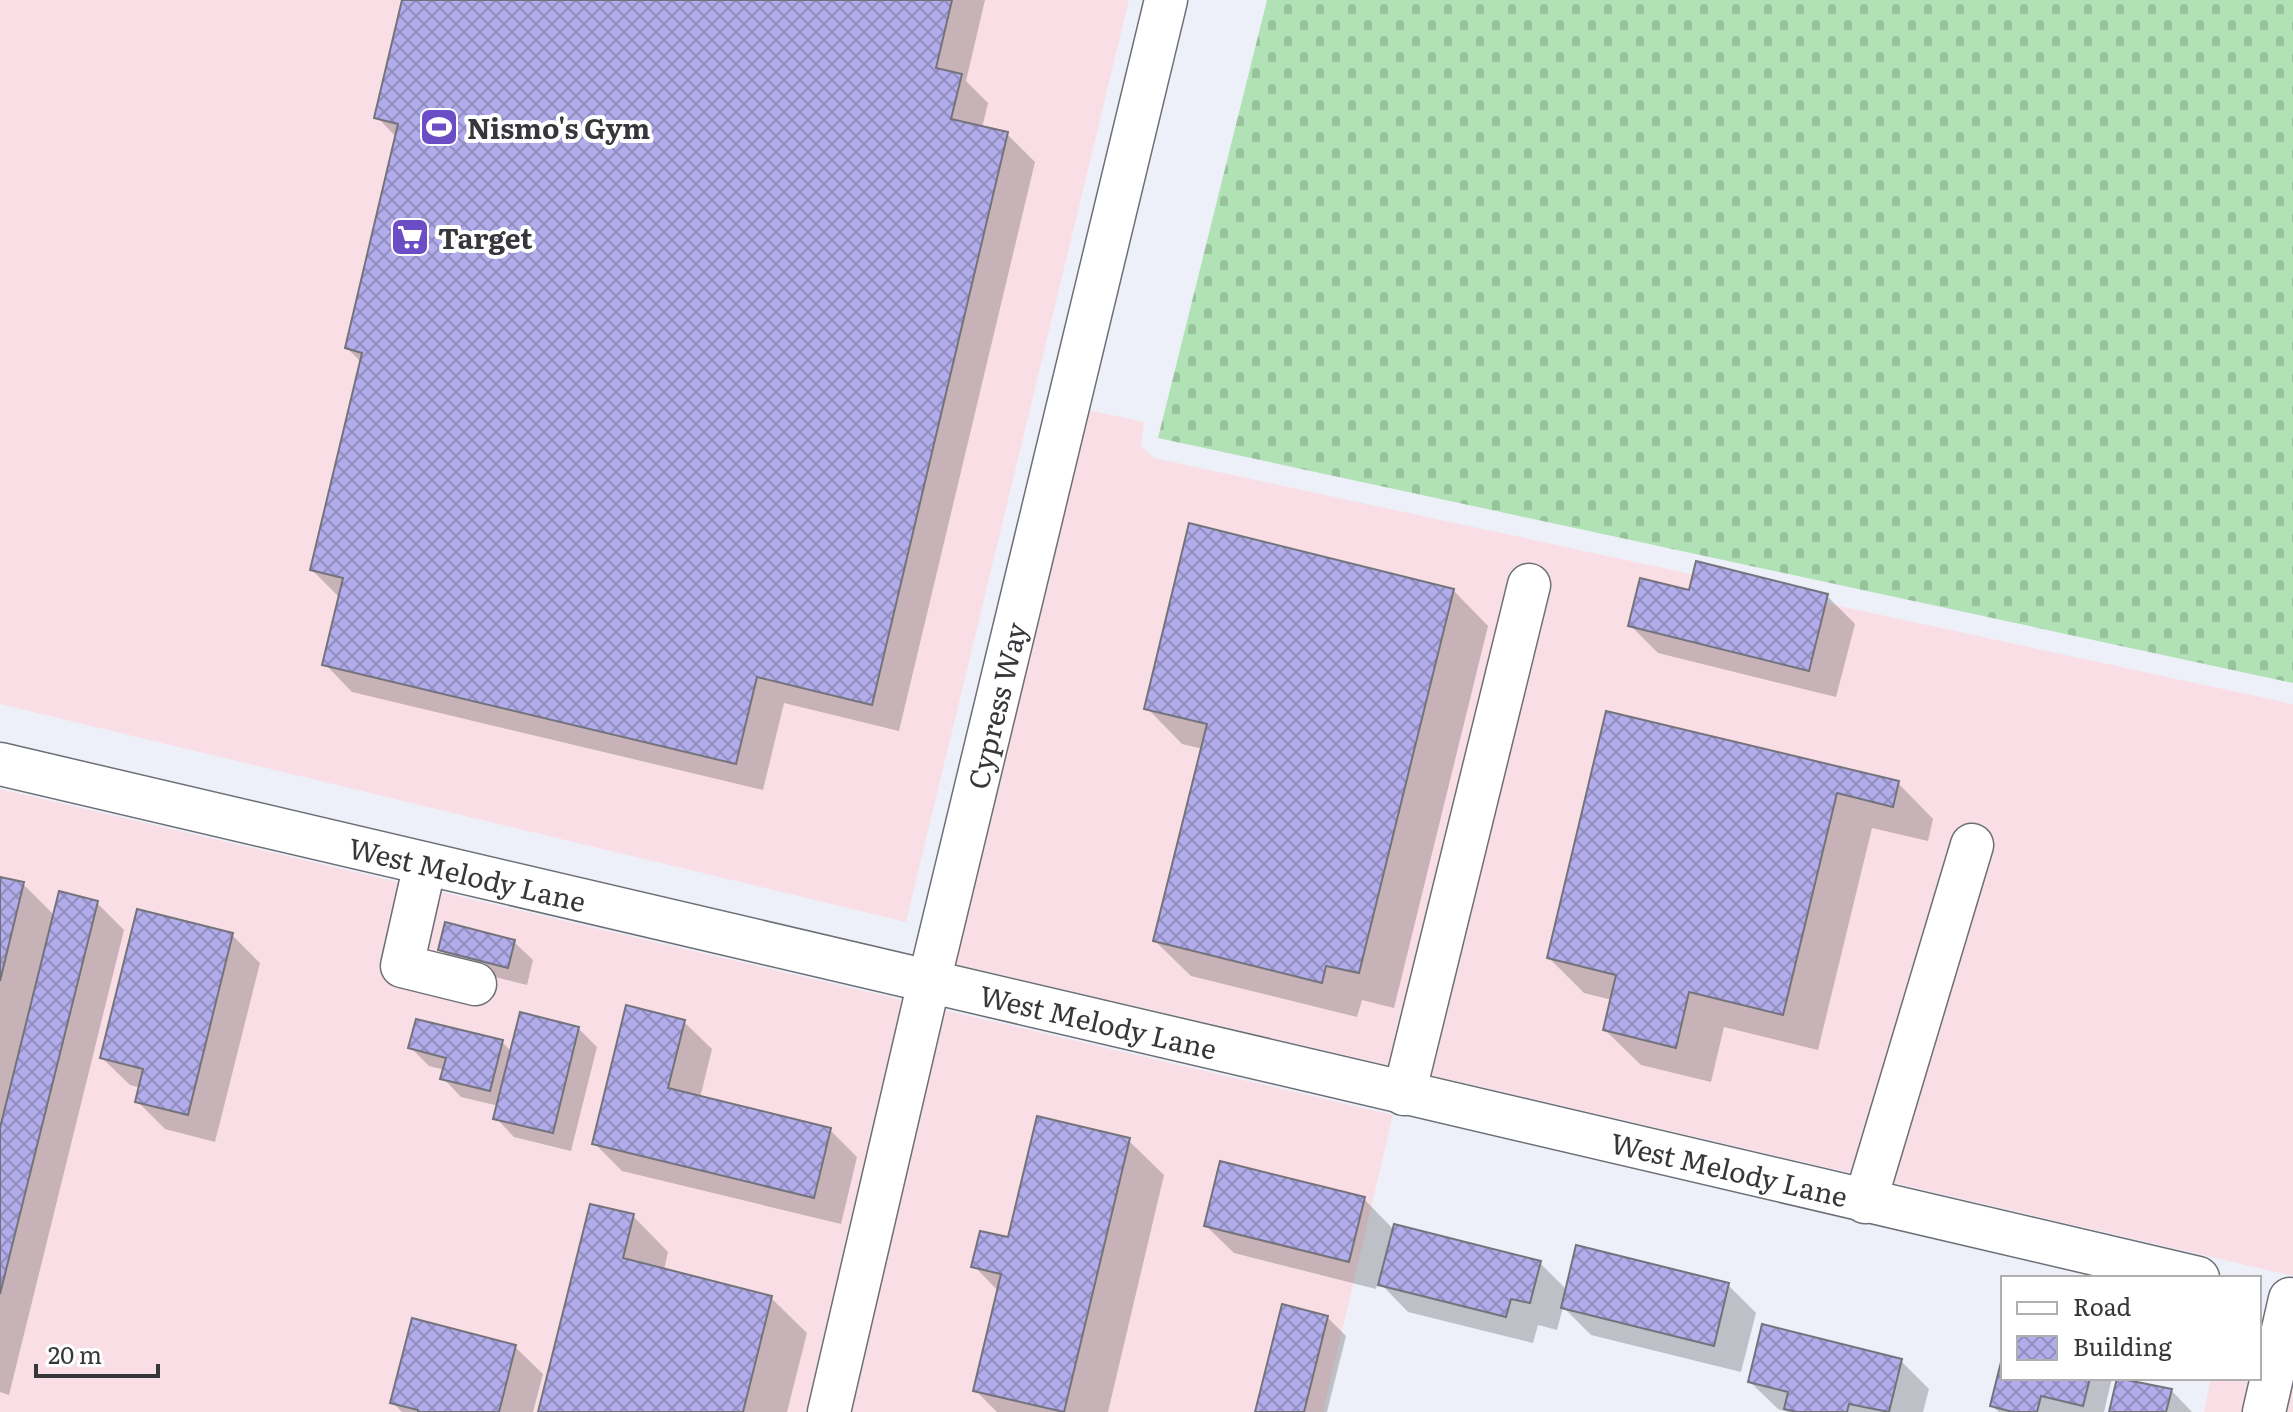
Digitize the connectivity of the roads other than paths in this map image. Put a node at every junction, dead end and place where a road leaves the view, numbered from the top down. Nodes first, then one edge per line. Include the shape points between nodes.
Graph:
1 (1166, 0) edge
2 (1529, 585) dead end
3 (0, 764) edge
4 (1972, 845) dead end
5 (425, 864) junction
6 (929, 982) junction
7 (475, 984) dead end
8 (1404, 1094) junction
9 (1865, 1202) junction
10 (2189, 1276) edge
11 (2281, 1297) edge
12 (829, 1412) edge
13 (2264, 1412) edge

1 - 6 street, Cypress Way
2 - 8 street
3 - 5 street, West Melody Lane
4 - 9 street
5 - 6 street, West Melody Lane
5 - 7 street via 402,966
6 - 8 street, West Melody Lane
6 - 12 street, Cypress Way
8 - 9 street, West Melody Lane
9 - 10 street, West Melody Lane
11 - 13 street

